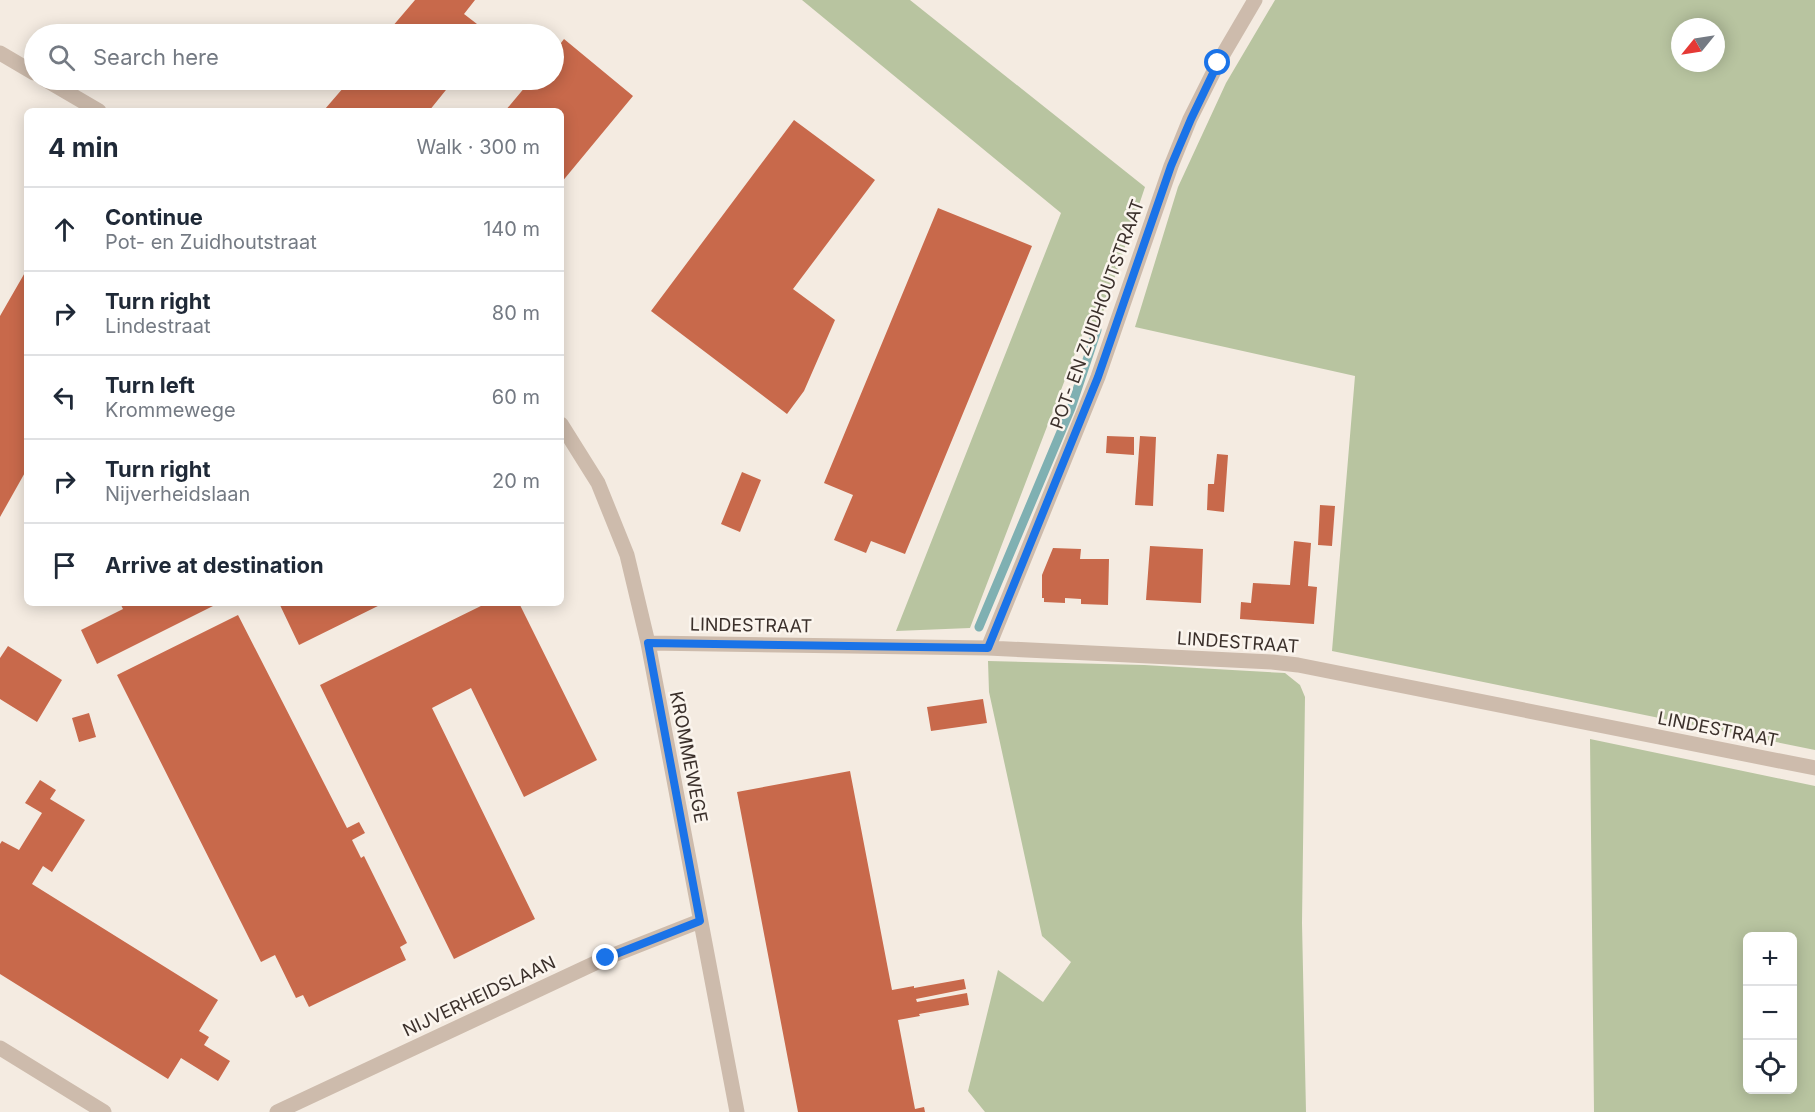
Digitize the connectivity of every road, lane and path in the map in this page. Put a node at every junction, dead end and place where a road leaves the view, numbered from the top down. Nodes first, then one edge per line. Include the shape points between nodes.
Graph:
1 (1255, 0) edge
2 (0, 53) edge
3 (24, 67) edge
4 (63, 90) edge
5 (94, 108) edge
6 (564, 429) edge
7 (648, 643) junction
8 (988, 648) junction
9 (1815, 768) edge
10 (700, 921) junction
11 (0, 1048) edge
12 (104, 1112) edge
13 (277, 1112) edge
14 (737, 1112) edge

1 - 8 street, POT- EN ZUIDHOUTSTRAAT via 1218,63 1171,166 1098,377
2 - 3 street
4 - 5 street
6 - 7 street, KROMMEWEGE via 598,483 627,555
7 - 8 street, LINDESTRAAT
7 - 10 street, KROMMEWEGE
8 - 9 street, LINDESTRAAT via 1298,665
10 - 13 street, NIJVERHEIDSLAAN via 606,958
10 - 14 street, KROMMEWEGE
11 - 12 street

